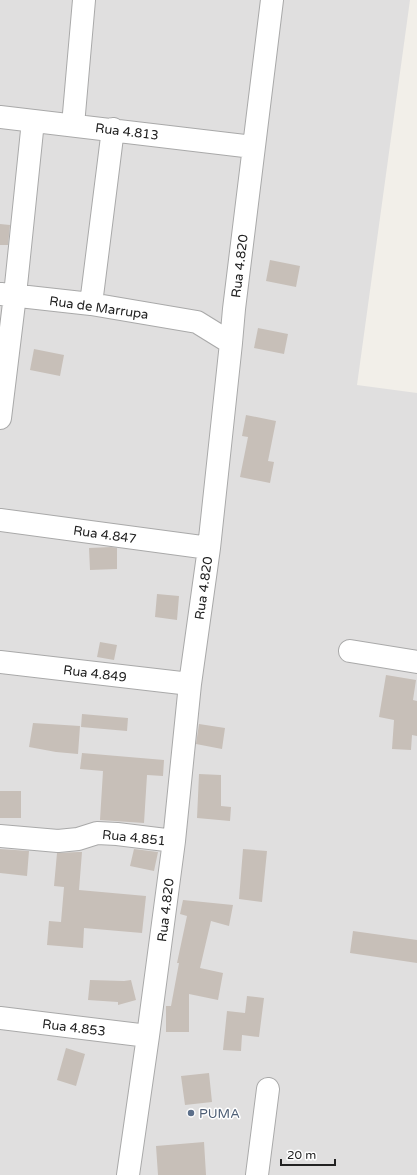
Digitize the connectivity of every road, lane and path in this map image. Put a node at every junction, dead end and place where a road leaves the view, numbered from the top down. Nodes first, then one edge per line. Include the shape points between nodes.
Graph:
1 (84, 0) edge
2 (272, 0) edge
3 (0, 117) edge
4 (33, 121) junction
5 (73, 125) junction
6 (113, 129) junction
7 (253, 147) junction
8 (7, 294) edge
9 (91, 304) junction
10 (234, 309) junction
11 (197, 322) junction
12 (231, 343) junction
13 (0, 418) edge
14 (0, 520) edge
15 (209, 548) junction
16 (350, 651) dead end
17 (0, 662) edge
18 (417, 662) edge
19 (190, 684) junction
20 (0, 836) edge
21 (174, 841) junction
22 (0, 1018) edge
23 (148, 1036) junction
24 (268, 1089) dead end
25 (128, 1175) edge
26 (257, 1175) edge

1 - 5 street
2 - 7 street, Rua 4.820
3 - 4 street, Rua 4.813
4 - 5 street, Rua 4.813
4 - 8 street
5 - 6 street, Rua 4.813
6 - 7 street, Rua 4.813
6 - 9 street
7 - 10 street, Rua 4.820
8 - 9 street, Rua de Marrupa
8 - 13 street
9 - 11 street, Rua de Marrupa
10 - 11 street
10 - 12 street, Rua 4.820
11 - 12 street
12 - 15 street, Rua 4.820
14 - 15 street, Rua 4.847
15 - 19 street, Rua 4.820
16 - 18 street
17 - 19 street, Rua 4.849
19 - 21 street, Rua 4.820
20 - 21 street, Rua 4.851 via 58,841 78,839 97,833
21 - 23 street, Rua 4.820
22 - 23 street, Rua 4.853
23 - 25 street, Rua 4.820
24 - 26 street

